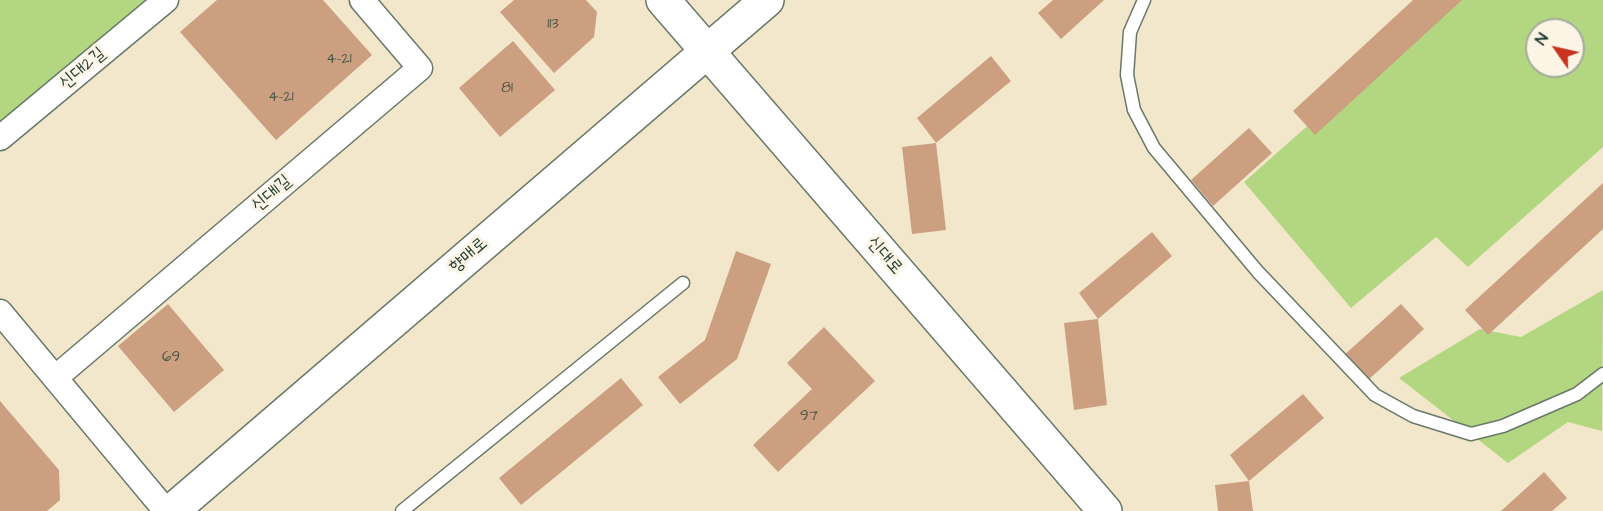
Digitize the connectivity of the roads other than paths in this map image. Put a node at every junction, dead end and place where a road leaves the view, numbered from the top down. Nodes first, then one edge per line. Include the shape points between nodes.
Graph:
1 (166, 0) edge
2 (362, 0) edge
3 (663, 0) edge
4 (766, 0) edge
5 (1144, 0) edge
6 (707, 51) junction
7 (0, 138) edge
8 (683, 283) dead end
9 (0, 312) edge
10 (1603, 374) edge
11 (55, 378) junction
12 (166, 511) edge
13 (172, 511) edge
14 (402, 511) edge
15 (1105, 511) edge

1 - 7 street, 신대2길
2 - 11 street, 신대1길 via 420,68
3 - 6 street, 신대로
4 - 6 street, 향매로
5 - 10 lane via 1130,32 1127,75 1134,110 1154,148 1258,272 1376,395 1413,416 1471,434 1503,426 1577,394
6 - 13 street, 향매로
6 - 15 street, 신대로
8 - 14 lane
9 - 11 street
11 - 12 street

